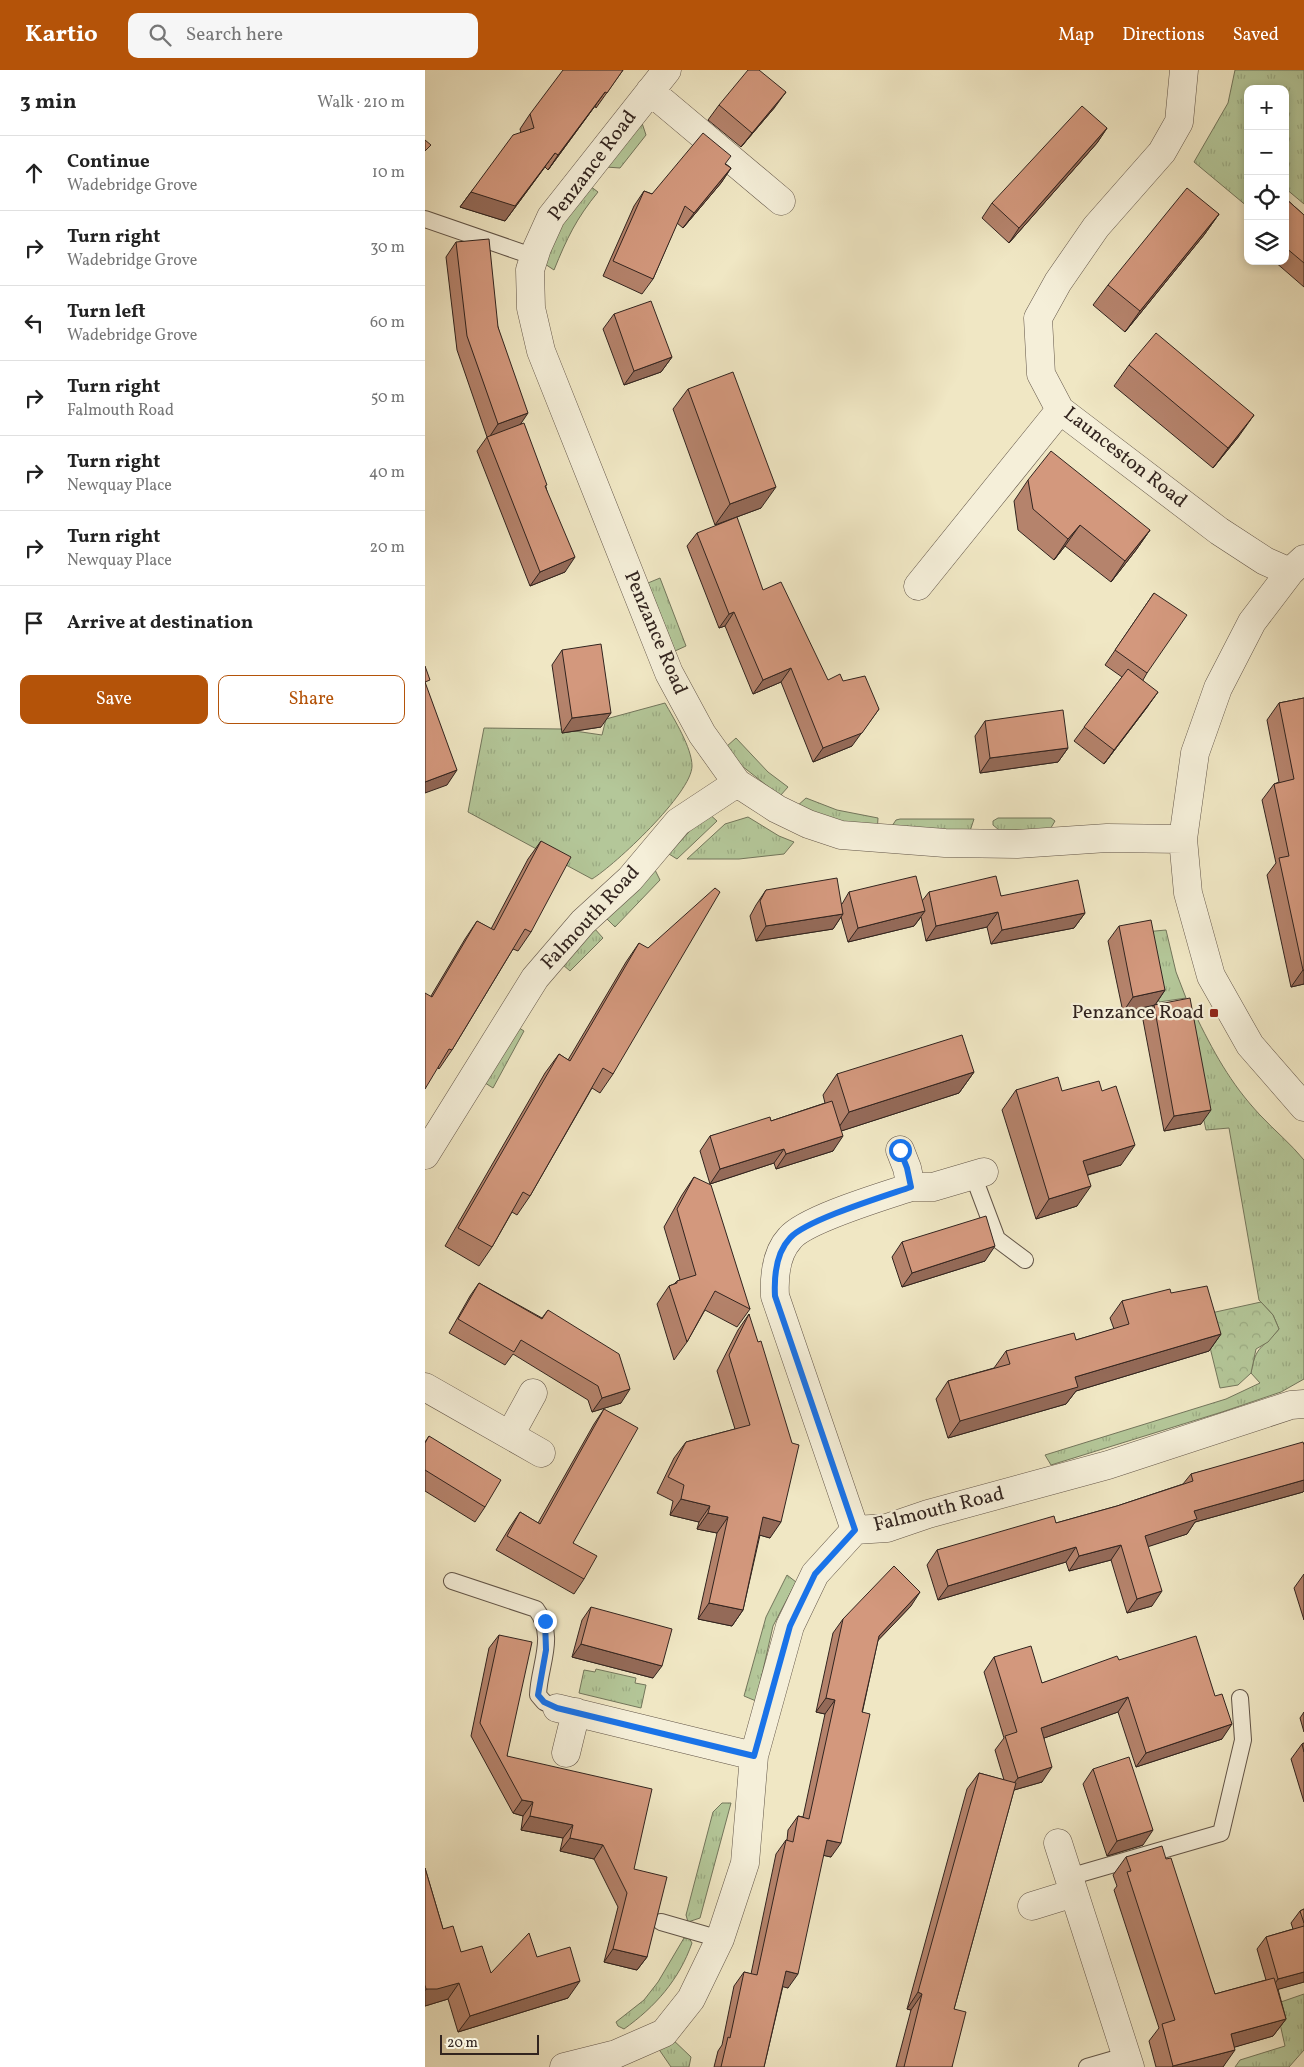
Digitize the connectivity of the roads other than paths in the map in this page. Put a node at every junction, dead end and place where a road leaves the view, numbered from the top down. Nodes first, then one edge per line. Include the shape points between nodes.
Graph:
1 (667, 70) edge
2 (1184, 70) edge
3 (650, 91) junction
4 (781, 201) dead end
5 (425, 219) edge
6 (535, 257) junction
7 (1060, 410) junction
8 (1297, 565) edge
9 (918, 586) dead end
10 (737, 784) junction
11 (1183, 839) junction
12 (1304, 1107) edge
13 (900, 1150) dead end
14 (425, 1155) edge
15 (979, 1173) joint
16 (911, 1187) junction
17 (1025, 1260) dead end
18 (425, 1387) edge
19 (533, 1393) dead end
20 (1304, 1404) edge
21 (510, 1435) junction
22 (541, 1452) dead end
23 (855, 1530) junction
24 (452, 1581) dead end
25 (1240, 1698) dead end
26 (566, 1710) junction
27 (566, 1753) dead end
28 (754, 1756) junction
29 (1058, 1843) dead end
30 (1072, 1885) junction
31 (1032, 1906) dead end
32 (661, 1922) edge
33 (720, 1938) junction
34 (1127, 2061) edge
35 (564, 2067) edge
36 (1087, 2067) edge

1 - 3 street, Penzance Road
2 - 7 street, Launceston Road via 1179,122 1162,152 1096,227 1038,318 1041,374
3 - 4 street
3 - 6 street, Penzance Road via 551,217
5 - 6 lane
6 - 10 street, Penzance Road via 530,270 531,308 541,351 669,673 702,734
7 - 8 street, Launceston Road via 1219,531 1265,561
7 - 9 street
8 - 11 street via 1252,622 1218,688 1195,754
10 - 11 street, Penzance Road via 777,809 841,835 973,844 1107,838
10 - 14 street, Falmouth Road via 678,822 535,978
11 - 12 street via 1188,893 1211,976 1250,1046
13 - 16 street
15 - 16 street via 933,1187
15 - 17 lane via 997,1239
16 - 23 street via 814,1223 790,1238 776,1264 775,1296
18 - 21 street
19 - 21 street
20 - 23 street, Falmouth Road via 1291,1405 1108,1465 887,1528
21 - 22 street
23 - 28 street, Falmouth Road via 815,1574 790,1626
24 - 26 lane via 536,1609 545,1621 546,1650 538,1695 544,1702
25 - 30 lane via 1243,1740 1221,1832
26 - 27 street
26 - 28 street
28 - 33 street, Falmouth Road via 745,1863
29 - 30 street
30 - 31 street
30 - 34 street
32 - 33 lane
33 - 35 street, Falmouth Road via 691,1999 664,2033 616,2054
34 - 36 lane

